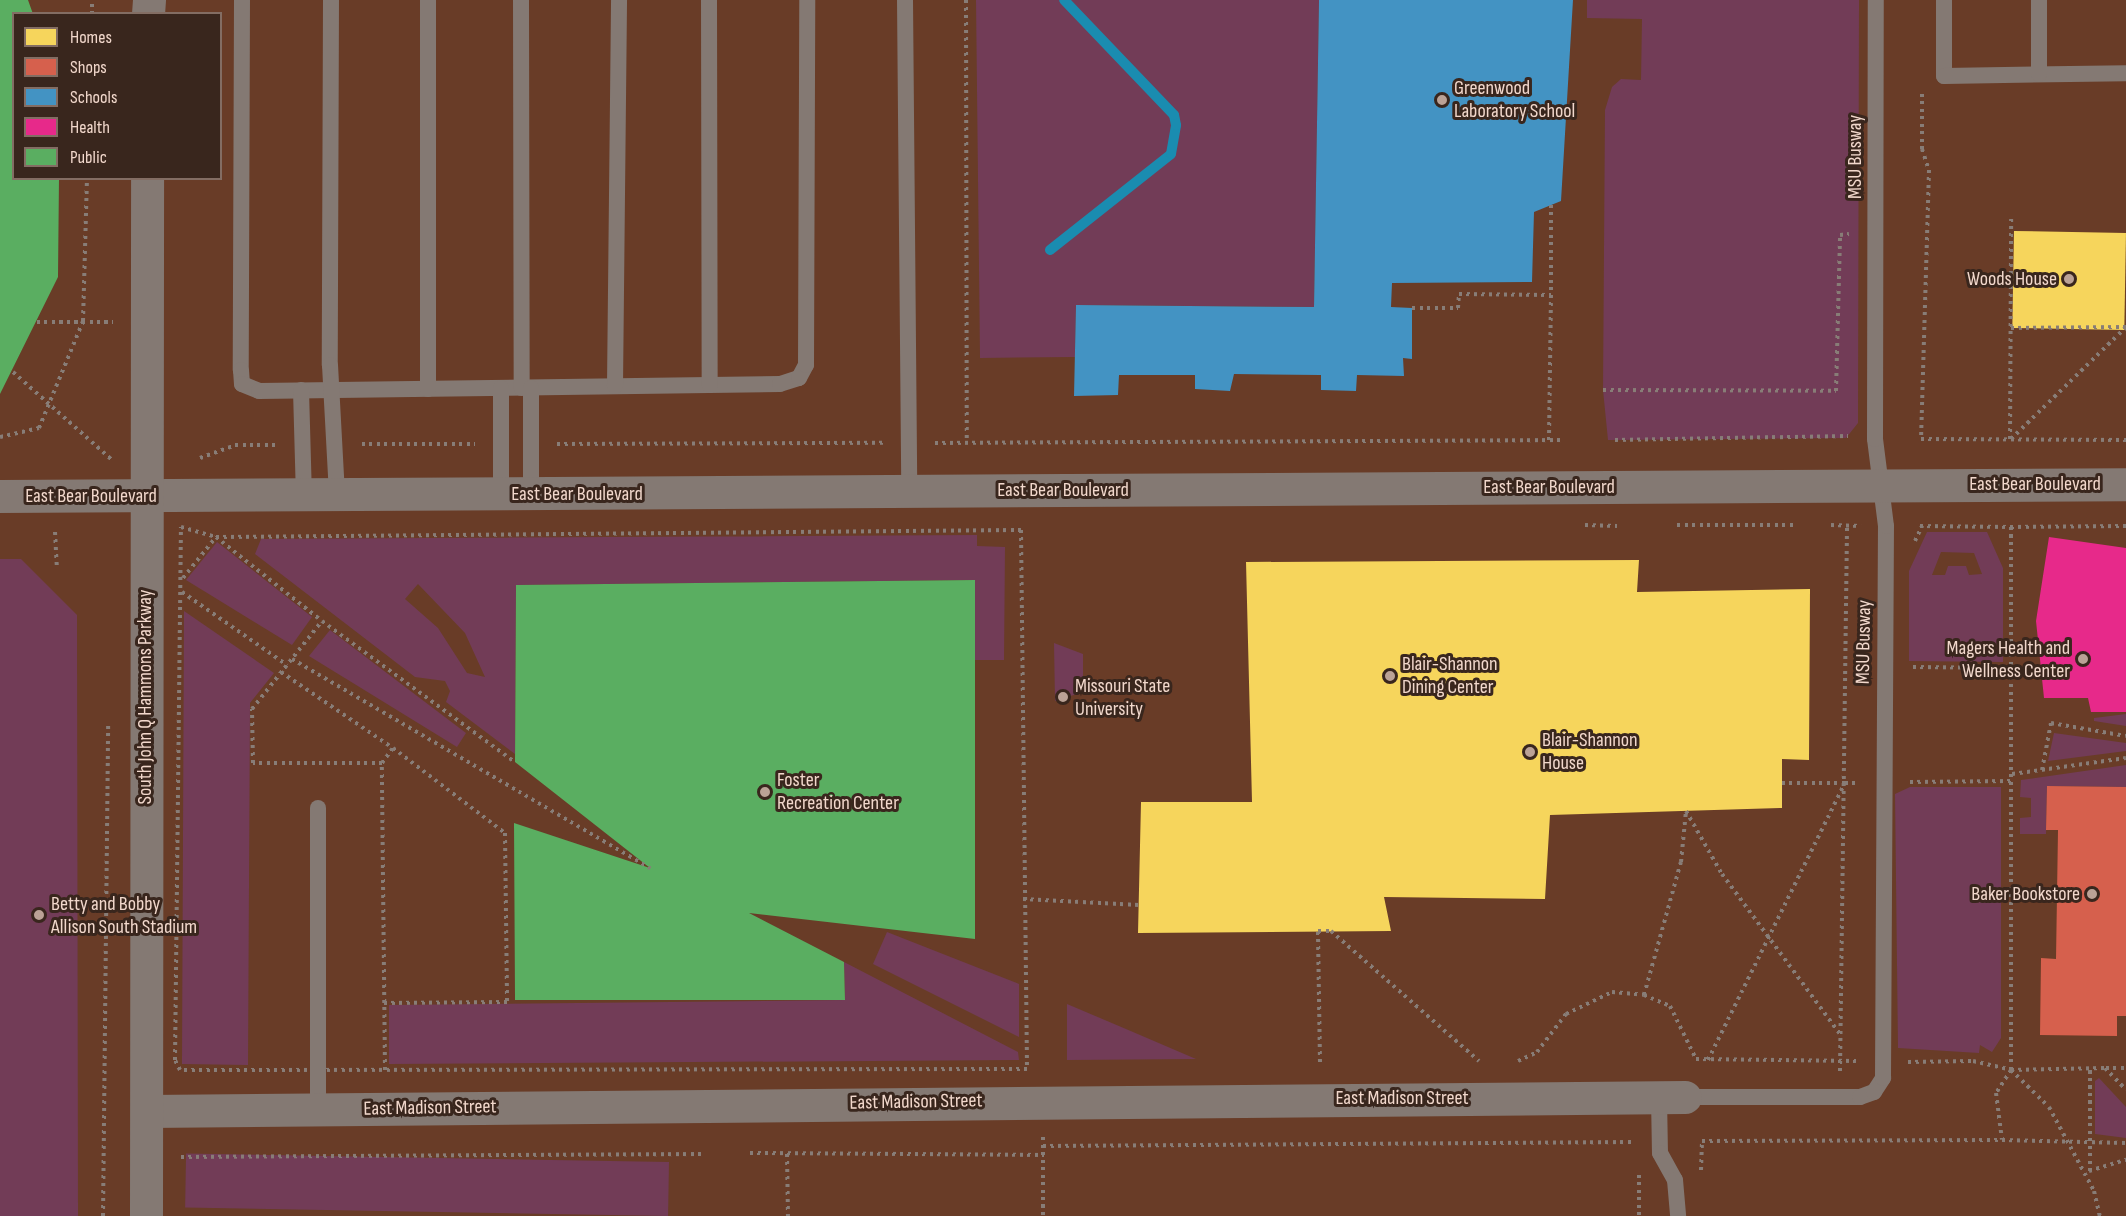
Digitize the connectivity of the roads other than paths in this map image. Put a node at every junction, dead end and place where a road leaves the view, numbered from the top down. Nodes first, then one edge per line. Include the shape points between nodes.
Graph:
1 (242, 0) edge
2 (330, 0) edge
3 (428, 0) edge
4 (521, 0) edge
5 (619, 0) edge
6 (709, 0) edge
7 (807, 0) edge
8 (905, 0) edge
9 (1876, 0) edge
10 (1944, 0) edge
11 (2039, 0) edge
12 (2126, 73) edge
13 (2039, 74) junction
14 (147, 180) edge
15 (710, 386) junction
16 (615, 387) junction
17 (501, 388) junction
18 (527, 388) junction
19 (428, 389) junction
20 (301, 390) junction
21 (332, 391) junction
22 (2126, 483) edge
23 (1881, 486) junction
24 (909, 492) junction
25 (516, 494) junction
26 (304, 495) junction
27 (337, 495) junction
28 (0, 496) edge
29 (144, 496) junction
30 (318, 808) dead end
31 (1672, 1097) junction
32 (318, 1109) junction
33 (147, 1112) junction
34 (146, 1216) edge
35 (1678, 1216) edge

1 - 20 lane via 242,384 259,392
2 - 21 lane
3 - 19 lane
4 - 18 lane
5 - 16 lane
6 - 15 lane
7 - 15 lane via 806,366 799,378 780,384
8 - 24 lane
9 - 23 lane, MSU Busway via 1875,439
10 - 13 lane via 1944,76
11 - 13 lane
12 - 13 lane
14 - 29 street, South John Q Hammons Parkway
15 - 16 lane
16 - 18 lane
17 - 18 lane
17 - 19 lane
17 - 25 lane via 501,444
18 - 25 lane via 531,444
19 - 21 lane
20 - 21 lane
20 - 26 lane
21 - 27 lane
22 - 23 street, East Bear Boulevard
23 - 24 street, East Bear Boulevard
23 - 31 lane, MSU Busway via 1886,526 1884,1062 1874,1092 1860,1097
24 - 25 street, East Bear Boulevard
25 - 27 street, East Bear Boulevard
26 - 27 street, East Bear Boulevard
26 - 29 street, East Bear Boulevard
28 - 29 street, East Bear Boulevard
29 - 33 street, South John Q Hammons Parkway
30 - 32 lane
31 - 32 street, East Madison Street
31 - 35 lane via 1660,1153 1675,1180
32 - 33 street, East Madison Street
33 - 34 street, South John Q Hammons Parkway

